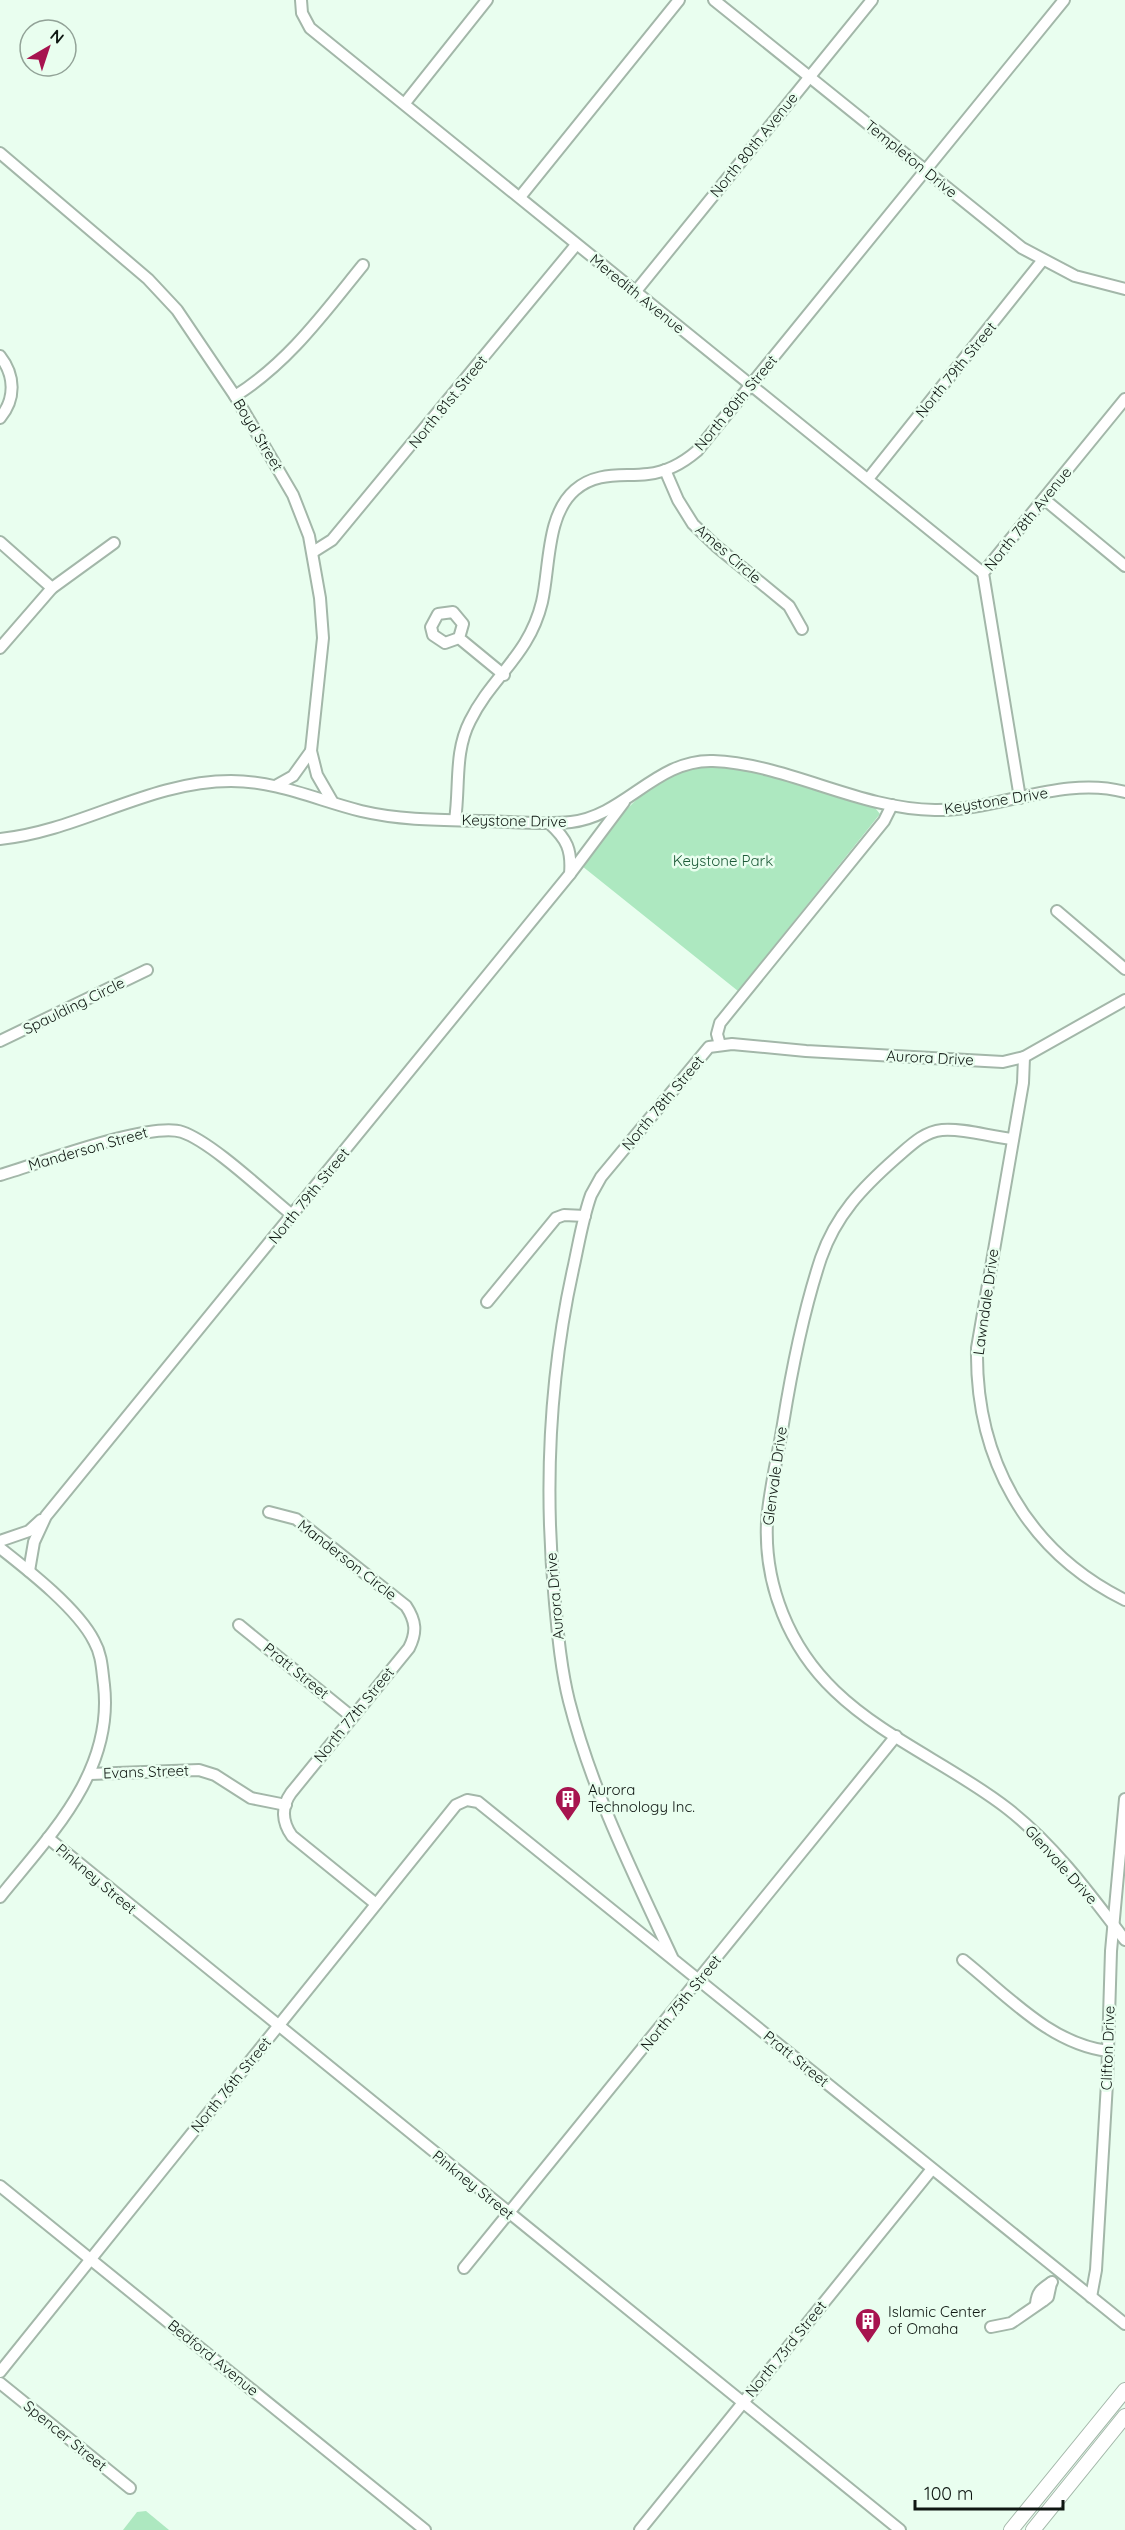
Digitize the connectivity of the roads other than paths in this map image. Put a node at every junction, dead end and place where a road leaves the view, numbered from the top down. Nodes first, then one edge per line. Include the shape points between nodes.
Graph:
1 (487, 0) edge
2 (679, 0) edge
3 (714, 0) edge
4 (872, 0) edge
5 (1064, 0) edge
6 (301, 4) edge
7 (810, 77) junction
8 (405, 104) junction
9 (0, 153) edge
10 (926, 171) junction
11 (520, 197) junction
12 (576, 245) junction
13 (1042, 261) junction
14 (363, 265) dead end
15 (1125, 289) edge
16 (636, 291) junction
17 (0, 356) edge
18 (751, 385) junction
19 (235, 396) junction
20 (1125, 399) edge
21 (3, 414) edge
22 (665, 470) junction
23 (868, 479) junction
24 (1044, 499) junction
25 (0, 542) edge
26 (114, 543) dead end
27 (313, 552) junction
28 (1125, 566) edge
29 (983, 573) junction
30 (52, 588) junction
31 (802, 629) dead end
32 (459, 638) dead end
33 (0, 648) edge
34 (504, 675) junction
35 (312, 751) junction
36 (277, 785) junction
37 (1125, 792) edge
38 (1020, 798) junction
39 (627, 799) junction
40 (332, 801) junction
41 (892, 805) junction
42 (455, 820) junction
43 (549, 823) junction
44 (0, 839) edge
45 (570, 874) junction
46 (1057, 911) dead end
47 (1125, 969) edge
48 (147, 970) dead end
49 (1125, 1000) edge
50 (0, 1041) edge
51 (720, 1045) junction
52 (1024, 1057) junction
53 (1013, 1139) junction
54 (0, 1175) edge
55 (292, 1215) junction
56 (585, 1216) junction
57 (487, 1302) dead end
58 (270, 1512) dead end
59 (46, 1516) junction
60 (0, 1541) edge
61 (0, 1548) edge
62 (29, 1571) junction
63 (1125, 1600) edge
64 (415, 1623) joint
65 (239, 1625) dead end
66 (352, 1717) junction
67 (896, 1736) junction
68 (90, 1774) junction
69 (1125, 1799) edge
70 (464, 1801) joint
71 (286, 1806) junction
72 (48, 1838) junction
73 (0, 1897) edge
74 (376, 1904) junction
75 (1113, 1925) junction
76 (1125, 1940) edge
77 (673, 1959) junction
78 (963, 1960) dead end
79 (699, 1980) junction
80 (278, 2027) junction
81 (1108, 2051) junction
82 (932, 2169) junction
83 (0, 2186) edge
84 (510, 2215) junction
85 (91, 2259) junction
86 (464, 2268) dead end
87 (1061, 2273) junction
88 (1091, 2297) junction
89 (1125, 2324) edge
90 (992, 2327) dead end
91 (0, 2372) edge
92 (0, 2383) edge
93 (1125, 2390) edge
94 (742, 2403) junction
95 (1125, 2416) edge
96 (130, 2488) dead end
97 (425, 2530) edge
98 (640, 2530) edge
99 (900, 2530) edge
100 (1011, 2530) edge
101 (1033, 2530) edge

1 - 8 street
2 - 11 street
3 - 7 street, Templeton Drive
4 - 7 street, North 80th Avenue
5 - 10 street, North 80th Street
6 - 8 street, Meredith Avenue via 310,28
7 - 10 street, Templeton Drive
7 - 16 street, North 80th Avenue
8 - 11 street, Meredith Avenue
9 - 19 street, Boyd Street via 160,291 196,334
10 - 13 street, Templeton Drive
10 - 18 street, North 80th Street
11 - 12 street, Meredith Avenue
12 - 16 street, Meredith Avenue
12 - 27 street, North 81st Street via 332,540
13 - 15 street, Templeton Drive via 1075,276
13 - 23 street, North 79th Street
14 - 19 street via 287,356
16 - 18 street, Meredith Avenue
17 - 21 street via 12,385
18 - 22 street, North 80th Street via 697,451
18 - 23 street, Meredith Avenue
19 - 27 street, Boyd Street via 293,495
20 - 24 street, North 78th Avenue
22 - 31 street, Ames Circle via 693,524 789,606
22 - 34 street, North 80th Street via 592,479 567,498 556,522 536,622 523,650
23 - 29 street, Meredith Avenue
24 - 28 street
24 - 29 street, North 78th Avenue
25 - 30 street
26 - 30 street
27 - 35 street, Boyd Street via 322,638
29 - 38 street, North 78th Avenue
30 - 33 street
32 - 34 street
34 - 42 street, North 80th Street via 476,710 463,737
35 - 36 street via 293,776
35 - 40 street, Boyd Street via 317,775
36 - 40 street, Keystone Drive
36 - 44 street, Keystone Drive via 231,781 189,784 47,830
37 - 38 street, Keystone Drive via 1082,789
38 - 41 street, Keystone Drive via 957,809
39 - 41 street, Keystone Drive via 671,769 711,761 753,768
39 - 43 street, Keystone Drive via 590,818
39 - 45 street, North 79th Street
40 - 42 street, Keystone Drive via 390,816
41 - 51 street, North 78th Street via 884,821 720,1023
42 - 43 street, Keystone Drive
43 - 45 street via 569,846
45 - 55 street, North 79th Street
46 - 47 street
48 - 50 street, Spaulding Circle
49 - 52 street, Aurora Drive
51 - 52 street, Aurora Drive via 1003,1062
51 - 56 street, North 78th Street via 709,1047 601,1177
52 - 53 street, Lawndale Drive
53 - 63 street, Lawndale Drive via 977,1348 983,1424 1002,1477 1035,1529 1082,1574
53 - 67 street, Glenvale Drive via 952,1130 930,1132 862,1188 825,1245 792,1365 768,1519 768,1556 776,1594 793,1636 820,1675 848,1702
54 - 55 street, Manderson Street via 147,1131 175,1130 199,1141
55 - 59 street, North 79th Street
56 - 57 street via 556,1218
56 - 77 street, Aurora Drive via 561,1328 552,1412 550,1524 557,1631 569,1700 594,1779 617,1839
58 - 64 street, Manderson Circle via 296,1519 406,1606
59 - 60 street, North 79th Street via 29,1531
59 - 62 street, North 79th Street via 34,1542
61 - 62 street, Evans Street
62 - 68 street, Evans Street via 86,1628 101,1659 106,1700 96,1761
64 - 66 street, North 77th Street via 409,1648
65 - 66 street, Pratt Street
66 - 71 street, North 77th Street via 291,1793
67 - 75 street, Glenvale Drive via 1024,1822
67 - 79 street, North 75th Street
68 - 71 street, Evans Street via 200,1770 251,1798
68 - 72 street via 71,1809
69 - 75 street, Clifton Drive
70 - 74 street, North 76th Street via 456,1805
70 - 77 street, Pratt Street via 478,1802
71 - 74 street via 284,1818 292,1836
72 - 73 street
72 - 80 street, Pinkney Street
74 - 80 street, North 76th Street
75 - 76 street, Glenvale Drive
75 - 81 street, Clifton Drive
77 - 79 street, Pratt Street
78 - 81 street via 1058,2035
79 - 82 street, Pratt Street
79 - 84 street, North 75th Street
80 - 84 street, Pinkney Street
80 - 85 street, North 76th Street
81 - 88 street, Clifton Drive via 1096,2270
82 - 87 street, Pratt Street
82 - 94 street, North 73rd Street
83 - 85 street, Bedford Avenue
84 - 86 street, North 75th Street
84 - 94 street, Pinkney Street
85 - 91 street, North 76th Street
85 - 97 street, Bedford Avenue
87 - 88 street, Pratt Street
87 - 90 street via 1041,2289 1036,2304 1011,2323
88 - 89 street, Pratt Street
92 - 96 street, Spencer Street
93 - 100 main road
94 - 98 street, North 73rd Street
94 - 99 street, Pinkney Street
95 - 101 main road

